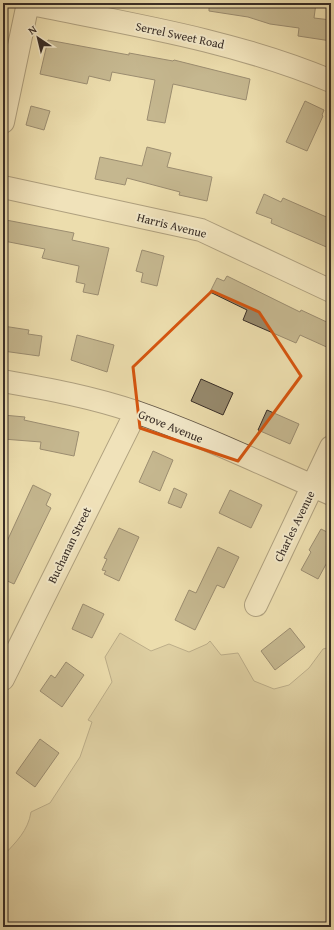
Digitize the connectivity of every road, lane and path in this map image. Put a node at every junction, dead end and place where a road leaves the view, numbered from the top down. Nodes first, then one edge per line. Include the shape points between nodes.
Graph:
1 (27, 3) edge
2 (331, 81) edge
3 (3, 122) edge
4 (3, 187) edge
5 (331, 291) edge
6 (3, 381) edge
7 (136, 412) junction
8 (331, 447) edge
9 (322, 490) edge
10 (256, 605) dead end
11 (3, 679) edge

1 - 2 street, Serrel Sweet Road via 246,50 291,64
1 - 3 street
4 - 5 street, Harris Avenue via 201,230
6 - 7 street, Grove Avenue via 72,393
7 - 9 street, Grove Avenue
7 - 11 street, Buchanan Street
8 - 9 street, Charles Avenue
9 - 10 street, Charles Avenue

